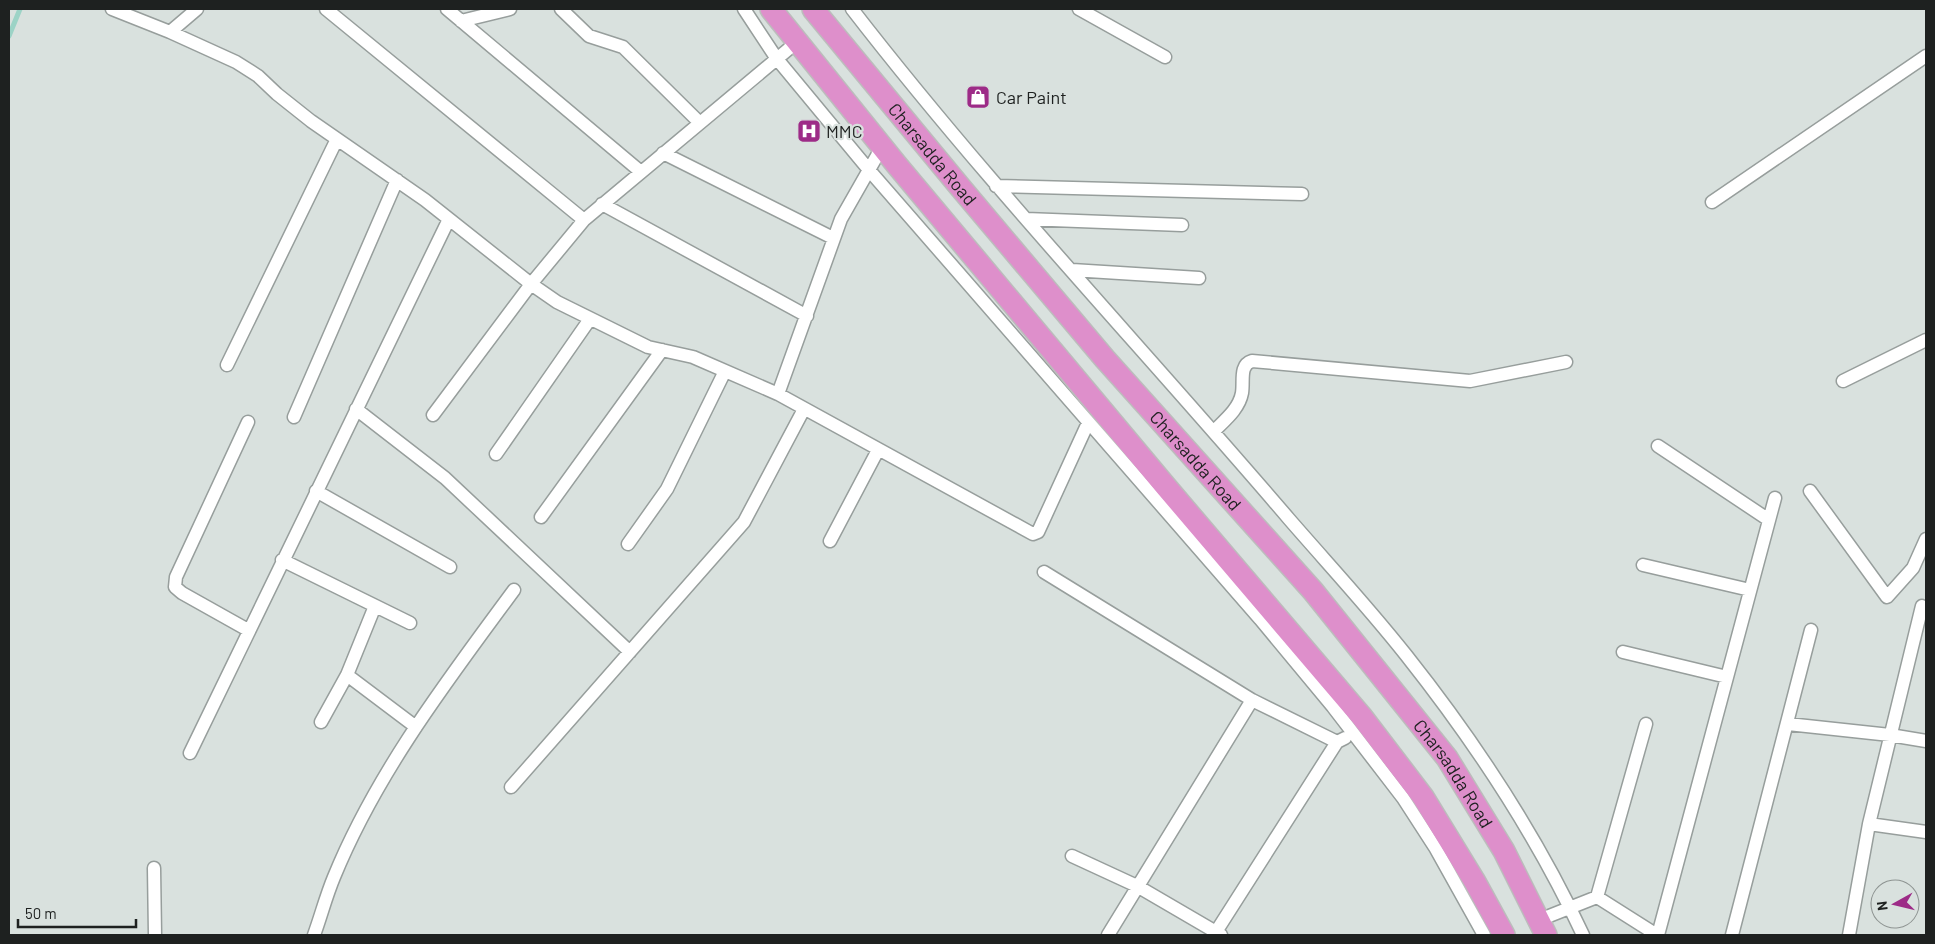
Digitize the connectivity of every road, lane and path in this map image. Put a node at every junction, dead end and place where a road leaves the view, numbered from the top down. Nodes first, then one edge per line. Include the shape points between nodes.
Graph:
1 (112, 9) edge
2 (198, 9) edge
3 (326, 9) edge
4 (447, 9) edge
5 (510, 9) edge
6 (561, 9) edge
7 (744, 9) edge
8 (771, 9) edge
9 (813, 9) edge
10 (852, 9) edge
11 (1079, 9) edge
12 (461, 20) junction
13 (170, 32) junction
14 (798, 42) junction
15 (1926, 56) edge
16 (1165, 57) dead end
17 (777, 59) junction
18 (700, 123) junction
19 (337, 139) junction
20 (882, 147) junction
21 (664, 153) junction
22 (869, 170) junction
23 (641, 172) junction
24 (397, 180) junction
25 (996, 186) junction
26 (1302, 194) dead end
27 (1712, 202) dead end
28 (602, 204) junction
29 (449, 219) junction
30 (1026, 219) junction
31 (584, 220) junction
32 (1182, 225) dead end
33 (833, 238) junction
34 (1072, 270) junction
35 (1199, 278) dead end
36 (531, 284) junction
37 (807, 316) junction
38 (1068, 316) junction
39 (590, 319) junction
40 (1042, 337) junction
41 (1926, 340) edge
42 (662, 350) junction
43 (1566, 362) dead end
44 (227, 365) dead end
45 (725, 371) junction
46 (1843, 381) dead end
47 (778, 394) junction
48 (356, 409) junction
49 (804, 409) junction
50 (433, 414) dead end
51 (294, 416) dead end
52 (248, 422) dead end
53 (1088, 423) junction
54 (1214, 431) junction
55 (1658, 446) dead end
56 (878, 450) junction
57 (496, 454) dead end
58 (316, 491) junction
59 (1810, 491) dead end
60 (1775, 498) dead end
61 (541, 517) dead end
62 (1769, 520) junction
63 (1926, 539) edge
64 (830, 541) dead end
65 (628, 544) dead end
66 (282, 560) junction
67 (1643, 565) dead end
68 (450, 567) dead end
69 (1044, 572) dead end
70 (514, 590) dead end
71 (1750, 590) junction
72 (375, 606) junction
73 (1922, 606) dead end
74 (410, 623) dead end
75 (248, 630) junction
76 (1810, 630) dead end
77 (630, 652) junction
78 (1623, 652) dead end
79 (347, 675) junction
80 (1727, 677) junction
81 (1252, 700) junction
82 (321, 722) dead end
83 (1646, 724) dead end
84 (1788, 724) junction
85 (416, 727) junction
86 (1354, 734) junction
87 (1890, 734) junction
88 (1926, 741) edge
89 (1337, 742) junction
90 (190, 753) dead end
91 (512, 787) dead end
92 (1869, 824) junction
93 (1926, 832) edge
94 (1072, 856) dead end
95 (154, 868) dead end
96 (1136, 886) junction
97 (1598, 897) junction
98 (1570, 908) junction
99 (1543, 927) edge
100 (1217, 934) edge
101 (154, 935) edge
102 (314, 935) edge
103 (1108, 935) edge
104 (1484, 935) edge
105 (1504, 935) edge
106 (1584, 935) edge
107 (1657, 935) edge
108 (1732, 935) edge
109 (1849, 935) edge

1 - 13 street
2 - 13 street
3 - 31 street
4 - 12 street
5 - 12 street
6 - 18 street via 589,36 622,47
7 - 17 street
8 - 14 highway, Charsadda Road
9 - 38 highway, Charsadda Road
10 - 25 street
11 - 16 street
12 - 23 street
13 - 19 street via 236,62 258,76
14 - 17 street
14 - 20 highway, Charsadda Road
15 - 27 street
17 - 18 street
17 - 22 street
18 - 21 street
19 - 24 street
19 - 44 street
20 - 22 street
20 - 40 highway, Charsadda Road
21 - 23 street
21 - 33 street
22 - 33 street
22 - 53 street
23 - 28 street
24 - 29 street
24 - 51 street
25 - 26 street
25 - 30 street
28 - 31 street
28 - 37 street
29 - 36 street
29 - 48 street
30 - 32 street
30 - 34 street
31 - 36 street
33 - 37 street
34 - 35 street
34 - 54 street
36 - 39 street
36 - 50 street
37 - 47 street
38 - 40 highway
38 - 99 highway, Charsadda Road via 1313,591 1447,758 1504,850
39 - 42 street via 648,347
39 - 57 street
40 - 105 highway, Charsadda Road via 1362,716 1423,797
41 - 46 street
42 - 45 street via 693,357
42 - 61 street
43 - 54 street via 1470,381 1252,361 1244,368 1240,402
45 - 47 street
45 - 65 street via 667,489
47 - 49 street
48 - 58 street
48 - 77 street via 445,478
49 - 56 street
49 - 77 street via 744,522
52 - 75 street via 176,577 175,587
53 - 56 street via 1038,532 1033,534
53 - 86 street via 1260,619
54 - 98 street via 1404,652 1460,726 1520,815
55 - 62 street
56 - 64 street
58 - 66 street
58 - 68 street
59 - 63 street via 1886,597 1913,568
60 - 62 street
62 - 71 street
66 - 72 street
66 - 75 street
67 - 71 street
69 - 81 street
70 - 85 street
71 - 80 street
72 - 74 street
72 - 79 street
73 - 87 street
75 - 90 street
76 - 84 street
77 - 91 street
78 - 80 street
79 - 82 street
79 - 85 street
80 - 107 street
81 - 89 street
81 - 96 street
83 - 97 street
84 - 87 street
84 - 108 street
85 - 102 street via 351,840 333,878
86 - 89 street
86 - 104 street via 1403,798 1436,849
87 - 88 street
87 - 92 street
89 - 100 street
92 - 93 street
92 - 109 street
94 - 96 street
95 - 101 street
96 - 100 street
96 - 103 street
97 - 98 street
97 - 107 street
98 - 99 street
98 - 106 street

